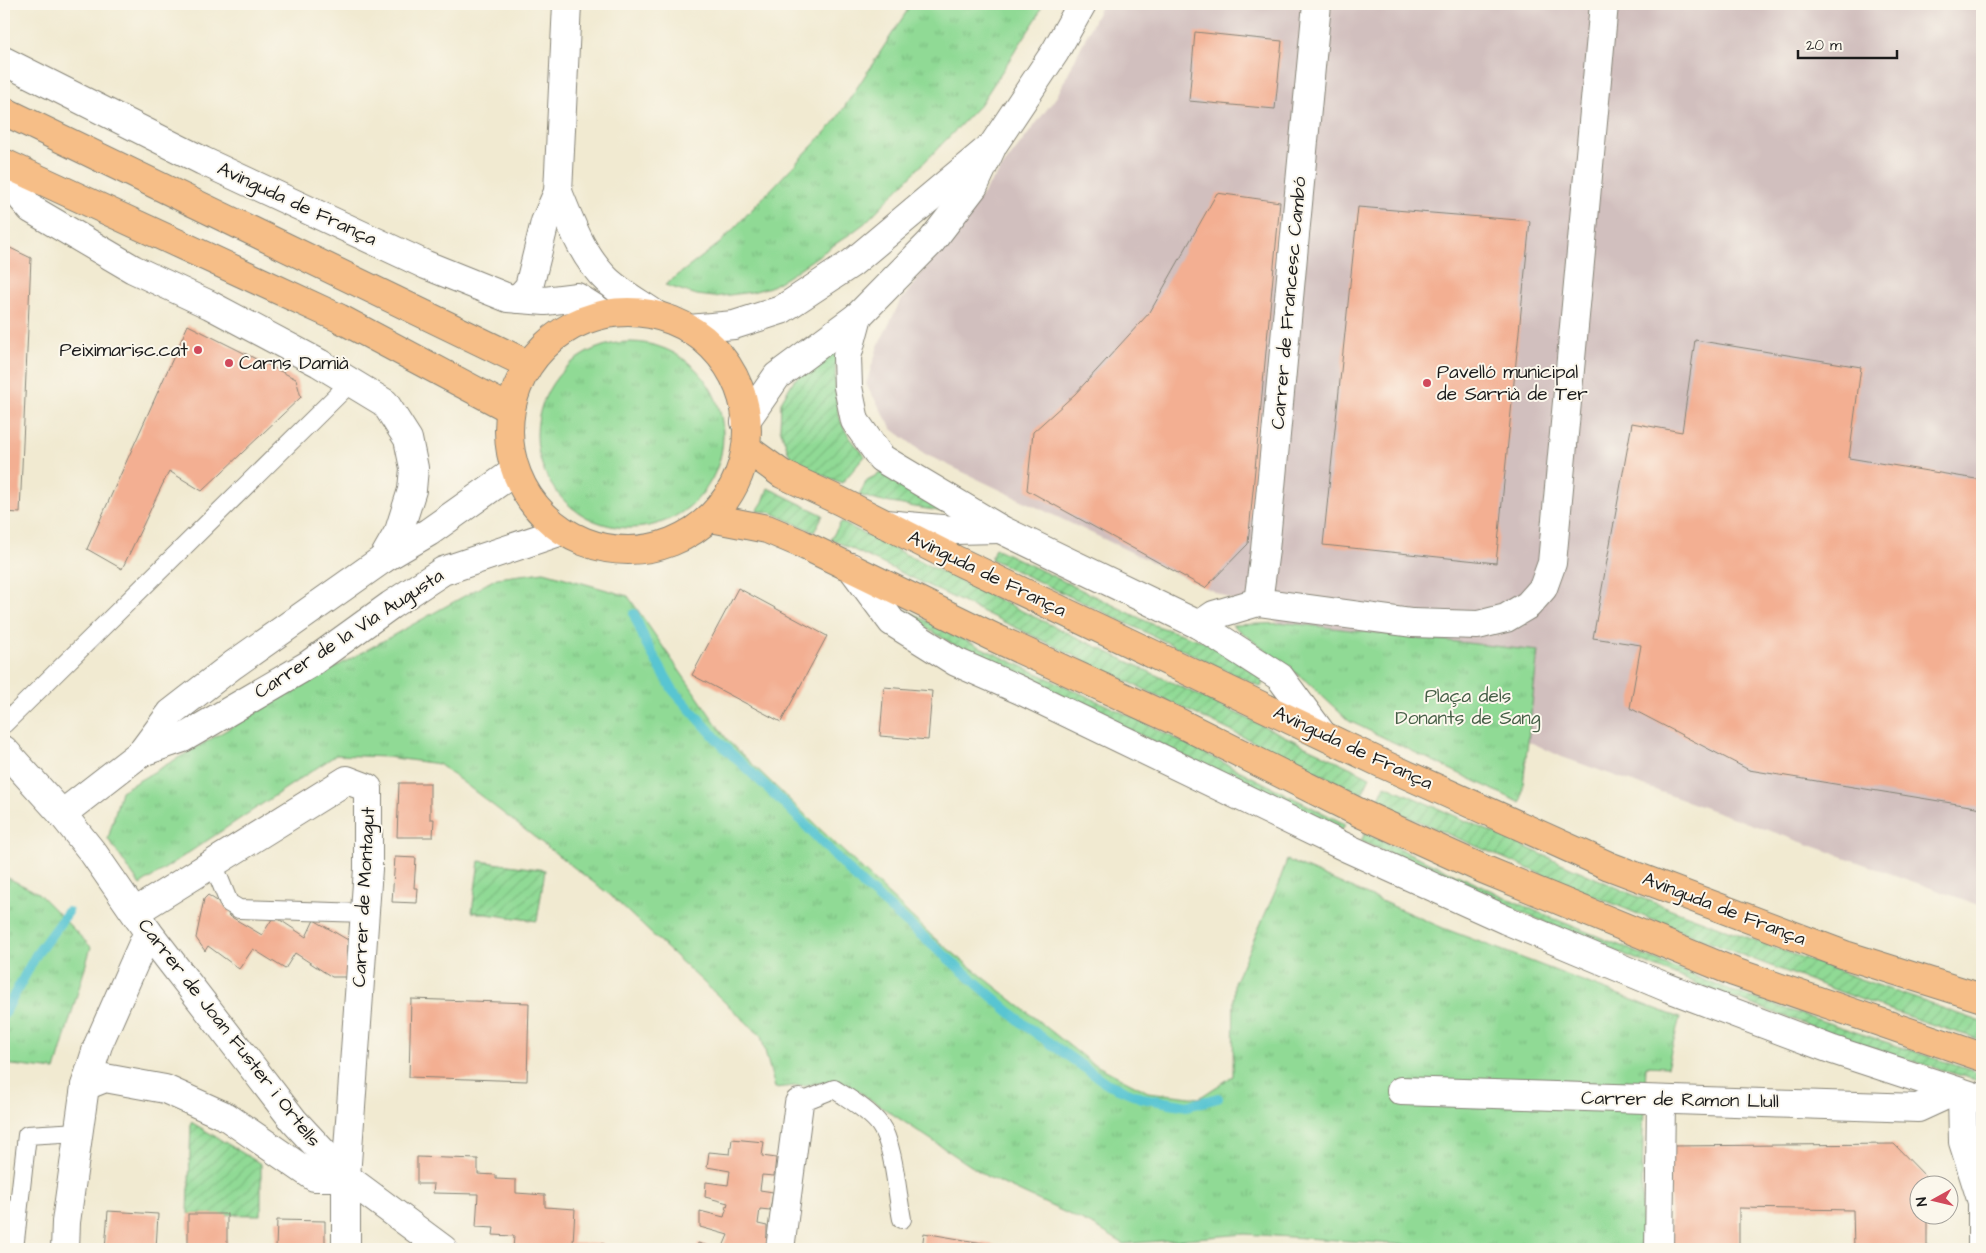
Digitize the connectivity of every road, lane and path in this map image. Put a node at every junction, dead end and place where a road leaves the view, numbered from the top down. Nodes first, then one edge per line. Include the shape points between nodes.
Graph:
1 (567, 4) edge
2 (1082, 4) edge
3 (1317, 4) edge
4 (1604, 4) edge
5 (4, 61) edge
6 (4, 111) edge
7 (993, 145) junction
8 (4, 163) edge
9 (4, 176) edge
10 (558, 192) junction
11 (518, 299) junction
12 (599, 311) junction
13 (655, 314) junction
14 (858, 316) junction
15 (689, 329) junction
16 (527, 364) junction
17 (351, 382) junction
18 (510, 410) junction
19 (746, 435) junction
20 (515, 471) junction
21 (711, 518) junction
22 (884, 524) junction
23 (1000, 529) junction
24 (562, 531) junction
25 (383, 559) junction
26 (851, 567) junction
27 (1258, 602) junction
28 (1199, 625) junction
29 (4, 724) edge
30 (1322, 734) junction
31 (4, 750) edge
32 (142, 752) junction
33 (62, 814) junction
34 (213, 863) junction
35 (365, 913) junction
36 (141, 922) junction
37 (1982, 998) edge
38 (1982, 1058) edge
39 (85, 1086) junction
40 (1401, 1091) dead end
41 (1966, 1094) edge
42 (1661, 1100) junction
43 (799, 1103) joint
44 (79, 1132) junction
45 (346, 1177) junction
46 (1982, 1201) edge
47 (902, 1219) dead end
48 (14, 1249) edge
49 (66, 1249) edge
50 (346, 1249) edge
51 (443, 1249) edge
52 (780, 1249) edge
53 (1659, 1249) edge
54 (1982, 1249) edge

1 - 10 street
2 - 7 street via 1055,52
3 - 27 street, Carrer de Francesc Cambó
4 - 27 street via 1552,563 1543,588 1528,605 1506,618 1478,624 1412,623
5 - 11 street, Avinguda de França via 204,161 400,253 508,298
6 - 16 main road
7 - 14 street via 974,186 931,242
7 - 15 street via 852,262 781,310 734,325
8 - 18 main road via 339,318
9 - 17 street via 32,209 133,269 210,305
10 - 11 street via 545,222 529,287
10 - 13 street via 578,241 593,263 608,280
11 - 12 street, Avinguda de França via 577,298
12 - 13 main road
12 - 16 main road via 552,340
13 - 15 main road
14 - 19 street via 777,376
14 - 23 street via 847,357 848,386 855,421 881,458
15 - 19 main road via 708,342 731,370 745,408
16 - 18 main road
17 - 25 street via 385,403 408,439 414,468 412,490 399,531
17 - 29 lane
18 - 20 main road via 510,446
19 - 21 main road via 734,486
19 - 22 main road, Avinguda de França via 782,474
20 - 24 main road via 534,505
20 - 25 street, Carrer de la Via Augusta via 429,532
21 - 24 main road via 678,540 638,550 599,547
21 - 26 main road via 767,529
22 - 23 street via 953,530
22 - 30 main road, Avinguda de França
23 - 28 street
24 - 32 street, Carrer de la Via Augusta via 443,571 308,665 182,738
25 - 32 street, Carrer de la Via Augusta via 171,713
26 - 38 main road via 1180,723 1362,814 1483,869 1734,972
26 - 41 street via 892,622 956,662 1336,843 1506,920 1666,987 1833,1050
27 - 28 street via 1214,615
28 - 30 street via 1280,677
30 - 37 main road, Avinguda de França via 1610,866 1845,955
31 - 33 street, Carrer de Joan Fuster i Ortells
32 - 33 street, Carrer de la Via Augusta
33 - 36 street, Carrer de Joan Fuster i Ortells
34 - 35 lane via 229,903 239,909
34 - 35 street, Carrer de Montagut via 347,780 368,788
34 - 36 street, Carrer de Montagut
35 - 45 street, Carrer de Montagut
36 - 39 street
36 - 45 street, Carrer de Joan Fuster i Ortells via 294,1121
39 - 44 street
39 - 45 street via 105,1078 165,1088 227,1117 314,1177
40 - 42 street, Carrer de Ramon Llull
41 - 42 street, Carrer de Ramon Llull via 1918,1108
41 - 46 street via 1963,1142
42 - 53 street
43 - 47 lane via 834,1089 880,1124 888,1143
43 - 52 street
44 - 48 lane via 27,1134
44 - 49 street via 66,1222
45 - 50 street, Carrer de Montagut
45 - 51 street, Carrer de Joan Fuster i Ortells
46 - 54 street

